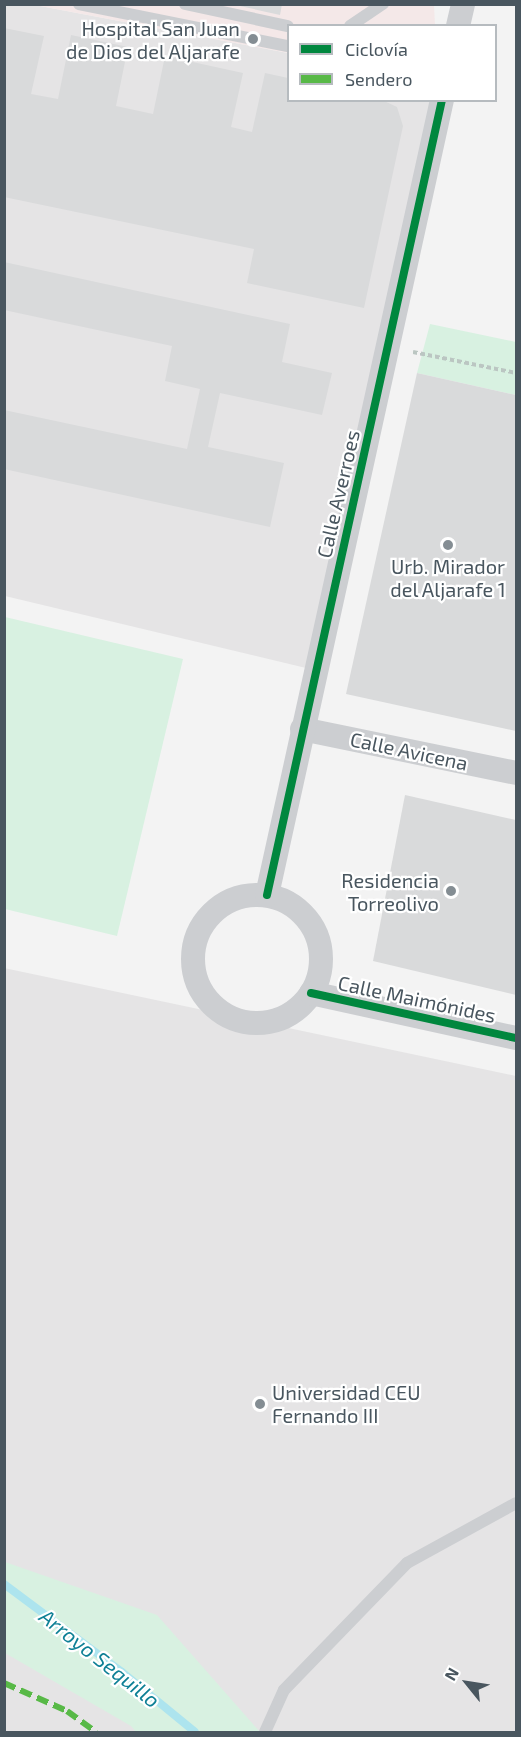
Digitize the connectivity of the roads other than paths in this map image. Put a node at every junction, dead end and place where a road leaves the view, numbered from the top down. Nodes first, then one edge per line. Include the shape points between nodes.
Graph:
1 (79, 4) edge
2 (185, 4) edge
3 (383, 4) edge
4 (463, 4) edge
5 (368, 9) edge
6 (352, 24) edge
7 (458, 24) edge
8 (287, 26) edge
9 (287, 46) edge
10 (442, 102) edge
11 (302, 729) junction
12 (516, 773) edge
13 (267, 895) junction
14 (311, 993) junction
15 (516, 1038) edge
16 (516, 1503) edge
17 (265, 1732) edge

1 - 9 lane
2 - 8 lane
3 - 5 lane
4 - 7 street
5 - 6 lane
10 - 11 street, Calle Averroes
11 - 12 street, Calle Avicena
11 - 13 street, Calle Averroes
13 - 14 street via 291,904 315,929 321,950 320,973
13 - 14 street via 245,895 224,903 207,917 196,937 192,964 198,986 225,1015 252,1023 280,1018 300,1007
14 - 15 street, Calle Maimónides
16 - 17 lane via 407,1563 284,1690

